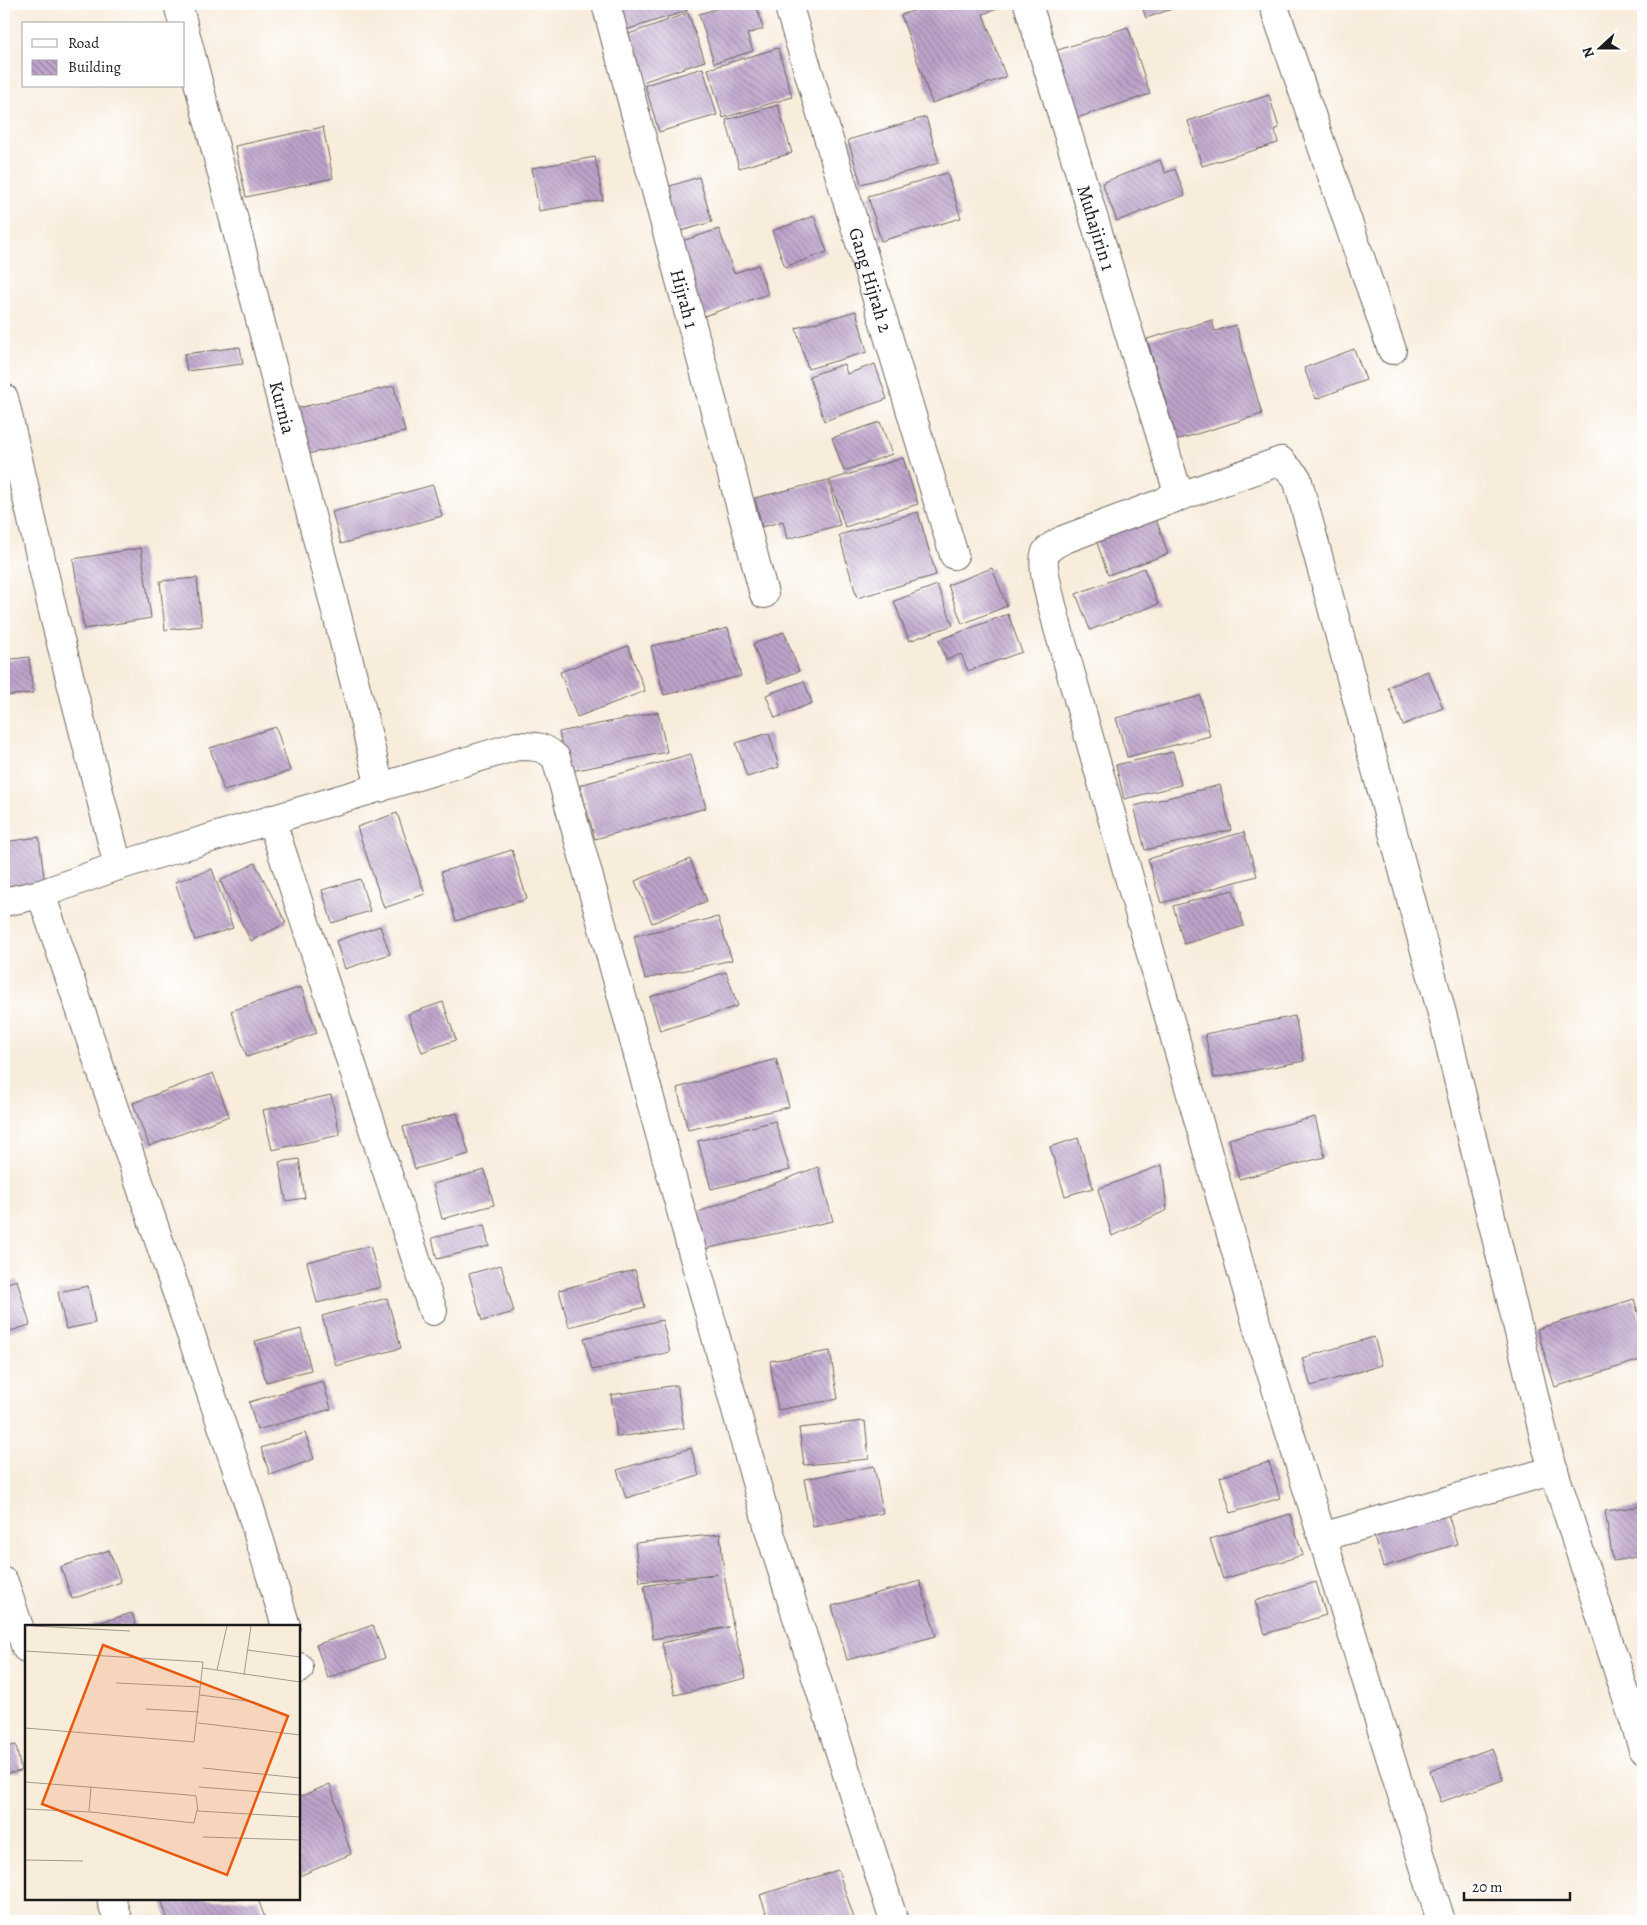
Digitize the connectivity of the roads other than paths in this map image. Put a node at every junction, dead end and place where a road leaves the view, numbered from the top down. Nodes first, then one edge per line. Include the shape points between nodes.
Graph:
1 (178, 4) edge
2 (606, 4) edge
3 (788, 4) edge
4 (1028, 4) edge
5 (1273, 4) edge
6 (182, 22) edge
7 (185, 32) edge
8 (1392, 350) dead end
9 (4, 398) edge
10 (1164, 502) junction
11 (954, 555) dead end
12 (764, 594) dead end
13 (380, 788) junction
14 (272, 819) junction
15 (118, 866) junction
16 (40, 894) junction
17 (4, 902) edge
18 (433, 1311) dead end
19 (1554, 1470) junction
20 (1322, 1537) junction
21 (4, 1582) edge
22 (286, 1625) edge
23 (25, 1645) edge
24 (1643, 1749) edge
25 (112, 1900) edge
26 (118, 1921) edge
27 (894, 1921) edge
28 (1441, 1921) edge

1 - 6 street
2 - 12 street, Hijrah 1
3 - 11 street, Gang Hijrah 2
4 - 10 street, Muhajirin 1 via 1176,486 1174,495
5 - 8 street
7 - 13 street, Kurnia
9 - 15 street via 54,616
10 - 19 street via 1281,461 1297,478 1444,1021
10 - 20 street via 1053,546 1046,553 1045,572 1057,625 1252,1305
13 - 14 street
13 - 27 street via 516,746 536,746 548,750 556,758 770,1533
14 - 15 street
14 - 18 street
15 - 16 street
16 - 17 street
16 - 22 street via 249,1505
19 - 20 street
19 - 24 street
20 - 28 street
21 - 23 street
25 - 26 street

